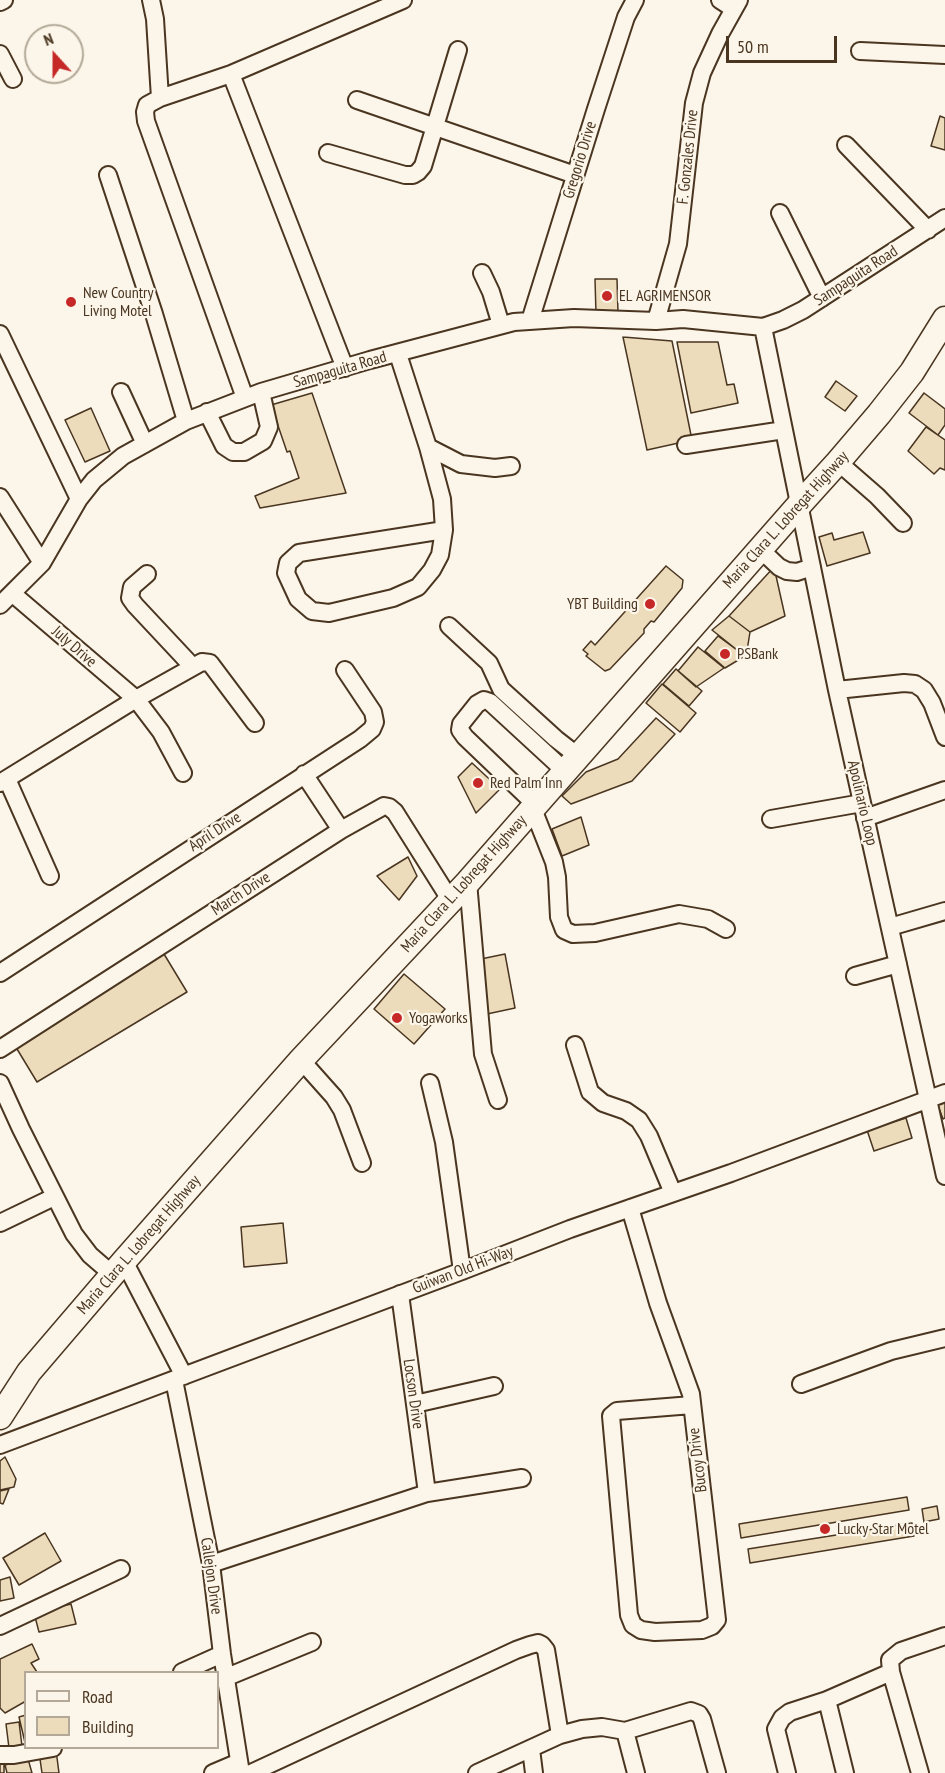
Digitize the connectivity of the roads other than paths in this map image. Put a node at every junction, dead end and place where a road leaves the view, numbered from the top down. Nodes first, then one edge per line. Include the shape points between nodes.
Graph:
1 (4, 0) edge
2 (151, 0) edge
3 (403, 0) edge
4 (635, 0) edge
5 (720, 0) edge
6 (0, 2) edge
7 (737, 4) edge
8 (458, 50) dead end
9 (860, 51) dead end
10 (0, 54) edge
11 (945, 55) edge
12 (231, 74) junction
13 (13, 80) dead end
14 (160, 98) junction
15 (357, 100) dead end
16 (435, 127) junction
17 (846, 145) dead end
18 (328, 153) dead end
19 (108, 175) dead end
20 (575, 175) junction
21 (780, 213) dead end
22 (945, 218) edge
23 (928, 230) junction
24 (482, 273) dead end
25 (822, 298) junction
26 (945, 319) edge
27 (530, 321) junction
28 (656, 321) junction
29 (501, 325) junction
30 (763, 327) junction
31 (0, 334) edge
32 (398, 354) junction
33 (345, 368) junction
34 (121, 392) dead end
35 (253, 395) junction
36 (207, 412) junction
37 (186, 421) junction
38 (784, 430) junction
39 (145, 444) junction
40 (686, 445) dead end
41 (428, 447) junction
42 (838, 462) junction
43 (511, 466) dead end
44 (0, 496) edge
45 (79, 500) junction
46 (799, 504) junction
47 (903, 523) dead end
48 (444, 530) junction
49 (760, 549) junction
50 (42, 563) junction
51 (812, 567) junction
52 (147, 574) dead end
53 (13, 594) junction
54 (0, 605) edge
55 (449, 626) dead end
56 (193, 667) junction
57 (345, 670) dead end
58 (837, 690) junction
59 (136, 699) junction
60 (255, 723) dead end
61 (945, 737) edge
62 (572, 764) junction
63 (183, 773) dead end
64 (304, 774) junction
65 (3, 781) edge
66 (945, 790) edge
67 (535, 807) junction
68 (863, 810) junction
69 (771, 819) dead end
70 (341, 830) junction
71 (50, 876) dead end
72 (468, 882) junction
73 (451, 901) junction
74 (945, 911) edge
75 (890, 927) junction
76 (726, 928) dead end
77 (898, 964) junction
78 (0, 973) edge
79 (855, 976) dead end
80 (575, 1045) dead end
81 (0, 1049) edge
82 (301, 1060) junction
83 (0, 1083) edge
84 (430, 1083) dead end
85 (945, 1093) edge
86 (498, 1100) dead end
87 (928, 1100) junction
88 (362, 1163) dead end
89 (945, 1176) edge
90 (673, 1193) junction
91 (54, 1197) junction
92 (630, 1209) junction
93 (0, 1223) edge
94 (118, 1267) junction
95 (462, 1271) junction
96 (400, 1294) junction
97 (945, 1338) edge
98 (179, 1378) junction
99 (801, 1384) dead end
100 (494, 1386) dead end
101 (415, 1404) junction
102 (692, 1405) junction
103 (0, 1417) edge
104 (0, 1444) edge
105 (522, 1478) dead end
106 (427, 1493) junction
107 (211, 1564) junction
108 (121, 1569) dead end
109 (0, 1626) edge
110 (945, 1636) edge
111 (312, 1642) dead end
112 (222, 1654) junction
113 (184, 1671) edge
114 (891, 1672) junction
115 (227, 1677) junction
116 (827, 1700) junction
117 (625, 1731) junction
118 (560, 1735) junction
119 (47, 1749) edge
120 (531, 1749) junction
121 (0, 1755) edge
122 (244, 1769) edge
123 (213, 1773) edge
124 (477, 1773) edge
125 (534, 1773) edge
126 (636, 1773) edge
127 (717, 1773) edge
128 (787, 1773) edge
129 (845, 1773) edge
130 (920, 1773) edge

1 - 6 street
2 - 14 street
3 - 12 street
4 - 20 street, Gregorio Drive
5 - 7 street
7 - 28 street, F. Gonzales Drive via 702,74 694,103 678,244
8 - 16 street
9 - 11 street
10 - 13 street
12 - 14 street
12 - 33 street
14 - 35 street via 147,105 146,121
15 - 16 street
16 - 18 street via 423,166 413,175
16 - 20 street
17 - 23 street
19 - 37 street
20 - 27 street, Gregorio Drive
21 - 25 street
22 - 23 street, Sampaguita Road
23 - 25 street, Sampaguita Road
24 - 29 street
25 - 30 street, Sampaguita Road
26 - 42 highway, Maria Clara L. Lobregat Highway via 912,372
27 - 28 street, Sampaguita Road
27 - 29 street, Sampaguita Road
28 - 30 street, Sampaguita Road via 683,319
29 - 32 street, Sampaguita Road
30 - 38 street
31 - 45 street
32 - 33 street, Sampaguita Road
32 - 41 street
33 - 35 street, Sampaguita Road
34 - 39 street
35 - 36 street, Sampaguita Road
35 - 36 street via 269,427 263,441 244,452 233,452 224,446
36 - 37 street, Sampaguita Road
37 - 39 street, Sampaguita Road
38 - 40 street
38 - 46 street
39 - 45 street, Sampaguita Road via 94,480
41 - 43 street via 461,464
41 - 48 street via 442,499
42 - 46 highway, Maria Clara L. Lobregat Highway
42 - 47 street
44 - 50 street
45 - 50 street, Sampaguita Road
46 - 49 highway, Maria Clara L. Lobregat Highway
46 - 51 street, Apolinario Loop
48 - 48 street via 440,555 432,570 418,587 393,598 329,614 312,611 298,598 286,573 288,563 298,553
49 - 51 street via 787,572
49 - 62 highway, Maria Clara L. Lobregat Highway
50 - 53 street, Sampaguita Road
51 - 58 street, Apolinario Loop
52 - 56 street via 132,587 130,598
53 - 54 street, Sampaguita Road
53 - 59 street, July Drive
55 - 62 street via 489,663 501,689 556,740
56 - 59 street
56 - 60 street via 210,663
57 - 64 street, April Drive via 373,712 375,722 360,740
58 - 61 street via 915,684 932,703
58 - 68 street, Apolinario Loop
59 - 63 street, July Drive via 161,732
59 - 65 street
62 - 67 highway, Maria Clara L. Lobregat Highway
62 - 67 street via 490,702 477,704 460,730
64 - 70 street
64 - 78 street, April Drive
65 - 71 street
66 - 68 street
67 - 72 highway, Maria Clara L. Lobregat Highway
67 - 76 street via 554,862 559,917 564,930 573,934 595,933 679,914 708,919
68 - 69 street
68 - 75 street, Apolinario Loop
70 - 73 street, March Drive via 389,807
70 - 81 street, March Drive
72 - 73 highway, Maria Clara L. Lobregat Highway
72 - 86 street via 483,1054
73 - 82 highway, Maria Clara L. Lobregat Highway
74 - 75 street
75 - 77 street, Apolinario Loop
77 - 79 street
77 - 87 street, Apolinario Loop
80 - 90 street via 590,1092 603,1103 639,1120
82 - 88 street via 342,1110
82 - 94 highway, Maria Clara L. Lobregat Highway
83 - 91 street, Callejon Drive
84 - 95 street via 444,1142
85 - 87 street, Guiwan Old Hi-Way
87 - 89 street, Apolinario Loop
87 - 90 street, Guiwan Old Hi-Way
90 - 92 street, Guiwan Old Hi-Way
91 - 93 street
91 - 94 street, Callejon Drive via 82,1246
92 - 95 street, Guiwan Old Hi-Way
92 - 102 street, Bucoy Drive
94 - 98 street, Callejon Drive
94 - 103 highway, Maria Clara L. Lobregat Highway via 29,1372
95 - 96 street, Guiwan Old Hi-Way
96 - 98 street, Guiwan Old Hi-Way
96 - 101 street, Locson Drive
97 - 99 street via 891,1351
98 - 104 street, Guiwan Old Hi-Way
98 - 107 street, Callejon Drive
100 - 101 street
101 - 106 street, Locson Drive
102 - 102 street, Bucoy Drive via 717,1620 702,1629 641,1630 633,1625 629,1615 611,1416 617,1411
105 - 106 street
106 - 107 street
107 - 112 street, Callejon Drive
108 - 109 street
110 - 114 street via 894,1655
111 - 115 street
112 - 113 street
112 - 115 street, Callejon Drive
114 - 116 street
114 - 130 street
115 - 122 street, Callejon Drive
116 - 128 street via 790,1712 778,1723 776,1729
116 - 129 street
117 - 118 street via 602,1727
117 - 126 street
117 - 127 street via 696,1711 702,1719
118 - 120 street
118 - 122 street via 546,1650 538,1643
119 - 121 street
120 - 124 street
120 - 125 street
122 - 123 street

